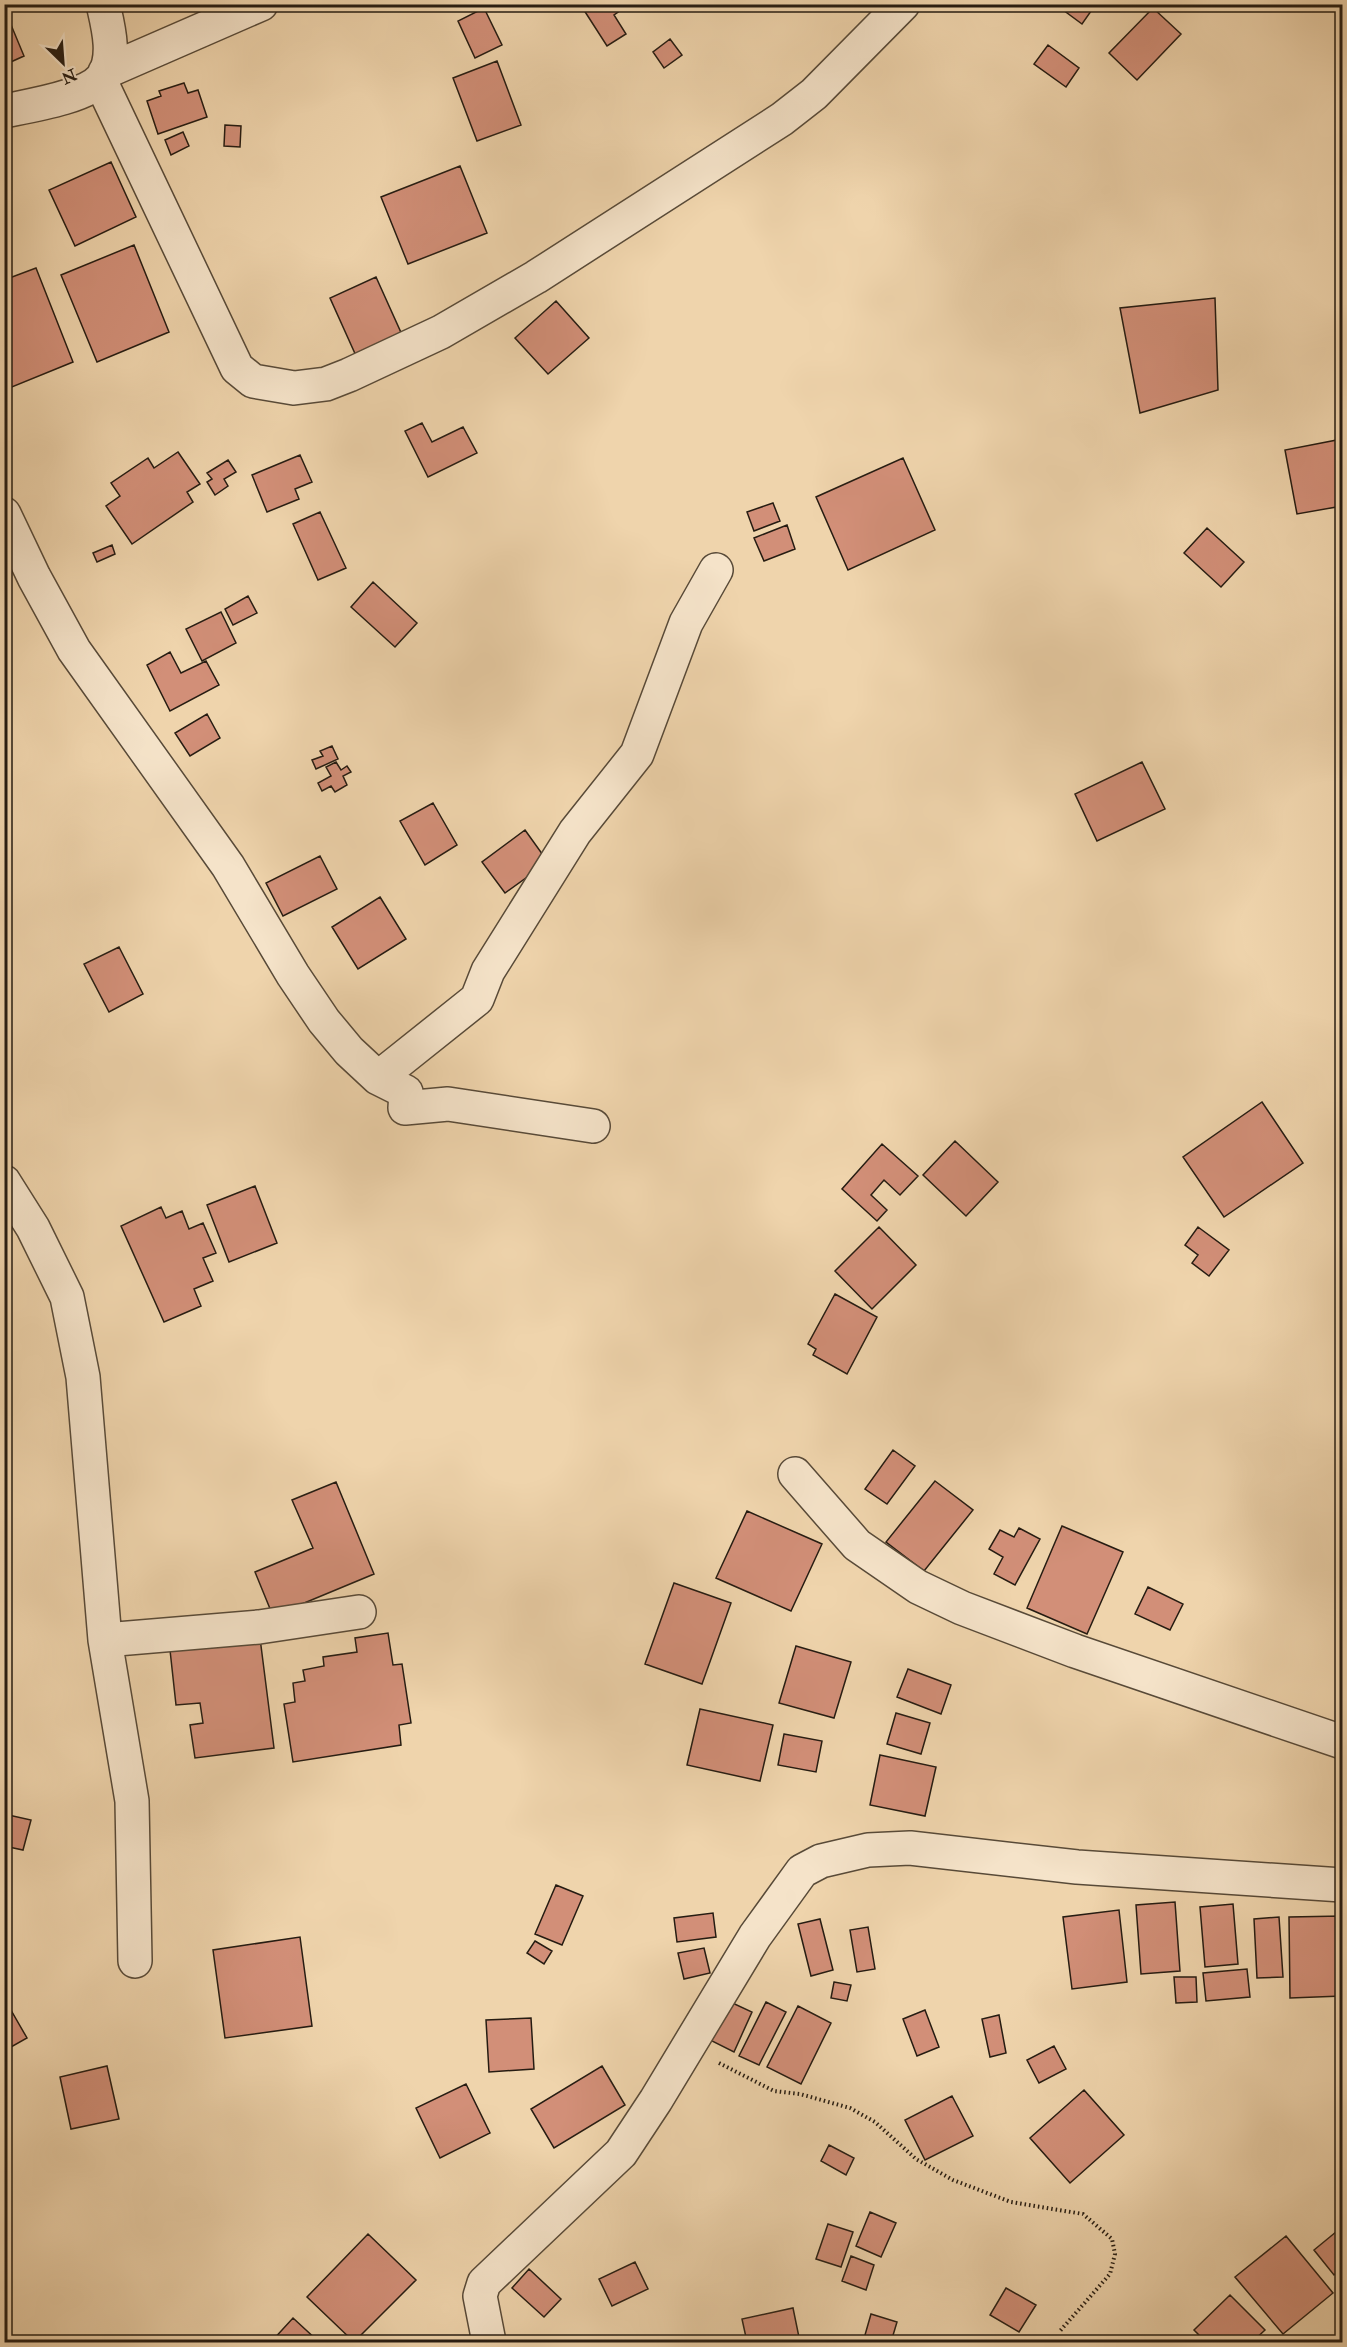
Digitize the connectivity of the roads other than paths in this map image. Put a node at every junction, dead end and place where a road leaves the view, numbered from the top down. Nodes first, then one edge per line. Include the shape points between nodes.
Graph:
1 (103, 4) edge
2 (261, 4) edge
3 (903, 4) edge
4 (103, 76) junction
5 (4, 111) edge
6 (4, 513) edge
7 (716, 570) dead end
8 (378, 1078) junction
9 (593, 1125) dead end
10 (4, 1182) edge
11 (795, 1474) dead end
12 (359, 1612) dead end
13 (105, 1640) junction
14 (1342, 1742) edge
15 (1342, 1885) edge
16 (135, 1961) dead end
17 (489, 2343) edge

1 - 4 street via 110,51
2 - 4 street
3 - 4 street via 814,94 782,119 536,277 441,332 349,375 326,384 294,388 253,381 237,368
4 - 5 street via 91,86 48,102
6 - 8 street via 75,650 228,866 324,1022
7 - 8 street via 686,623 637,754 575,832 488,971 477,999
8 - 9 street via 405,1092 405,1108 448,1104
10 - 13 street via 33,1228 67,1297 83,1377
11 - 14 street via 857,1545 927,1591 1075,1651
12 - 13 street via 259,1628
13 - 16 street via 132,1801
15 - 17 street via 1077,1866 910,1848 839,1855 811,1865 792,1883 755,1936 621,2153 484,2283 480,2296

